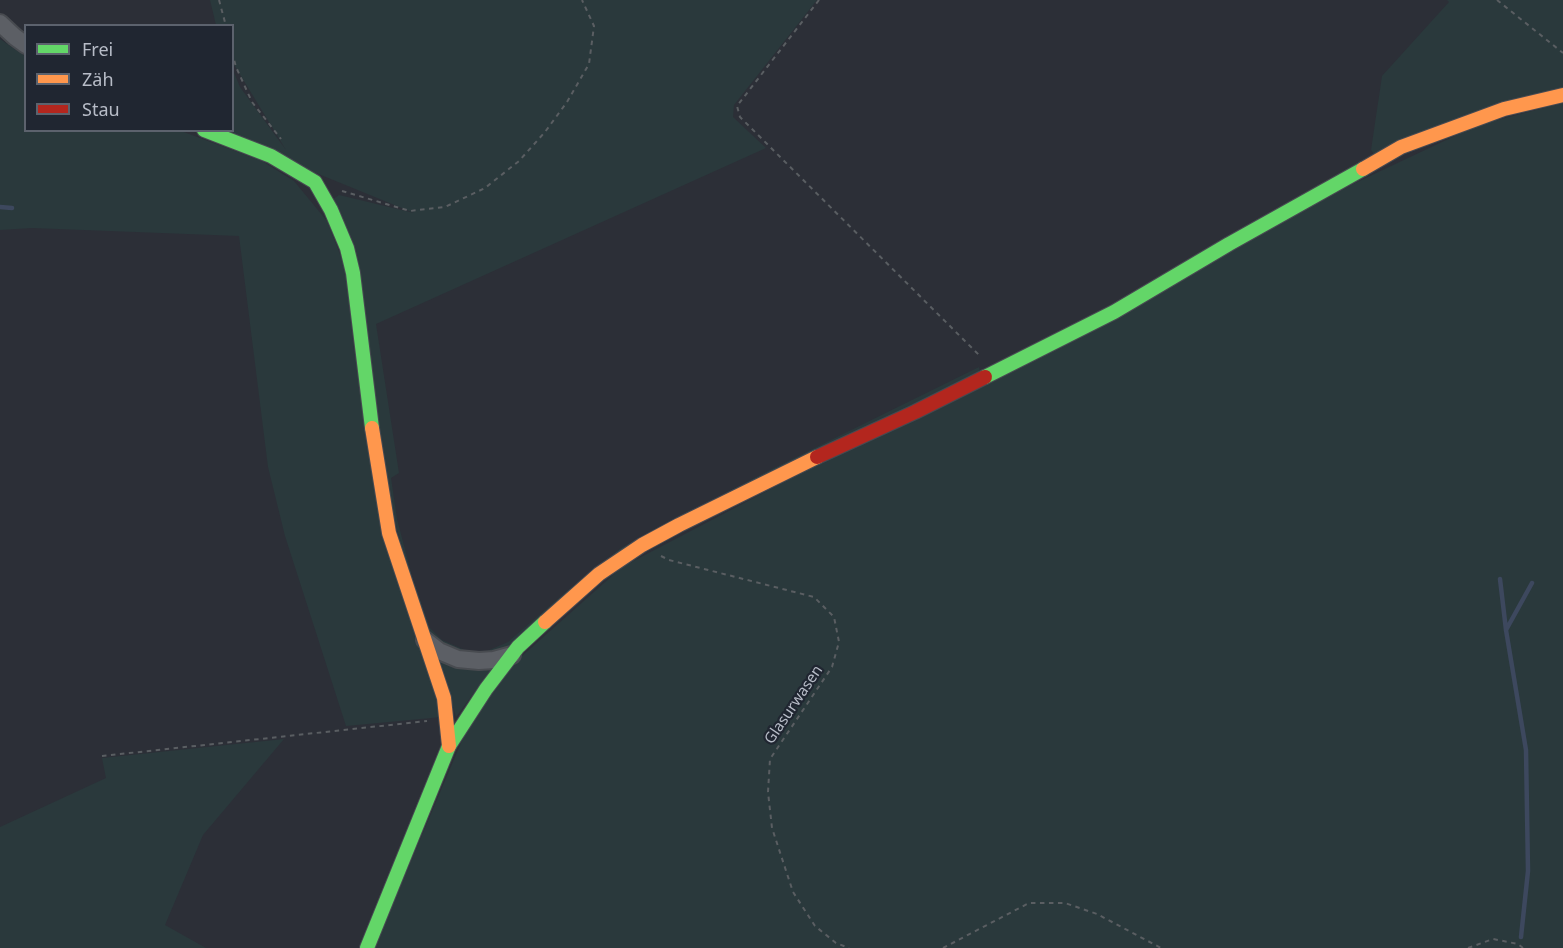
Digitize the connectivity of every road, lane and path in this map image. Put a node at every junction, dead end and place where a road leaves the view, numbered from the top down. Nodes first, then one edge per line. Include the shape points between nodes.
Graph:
1 (219, 0) edge
2 (582, 0) edge
3 (819, 0) edge
4 (1497, 0) edge
5 (0, 23) edge
6 (225, 24) edge
7 (24, 44) edge
8 (1563, 53) edge
9 (234, 59) edge
10 (1563, 94) edge
11 (209, 132) edge
12 (287, 146) dead end
13 (315, 182) junction
14 (996, 372) junction
15 (642, 545) junction
16 (424, 639) junction
17 (512, 655) junction
18 (446, 721) junction
19 (449, 746) junction
20 (102, 756) dead end
21 (367, 948) edge
22 (849, 948) edge
23 (944, 948) edge
24 (1161, 948) edge
25 (1468, 948) edge
26 (1523, 948) edge

1 - 6 path
2 - 13 path via 594,26 589,64 545,132 519,161 485,188 445,207 410,211
3 - 14 path via 736,106 740,117
4 - 8 path
5 - 7 street
9 - 12 path via 252,102
10 - 14 main road via 1504,109 1401,147 1114,312
11 - 13 main road via 271,156
13 - 16 main road via 347,248 353,273 389,533
14 - 15 main road
15 - 17 main road via 599,574
15 - 22 path, Glasurwasen via 669,560 814,597 834,617 839,642 832,667 770,759 768,792 772,828 793,892 815,926
16 - 17 street via 458,659 479,662
16 - 18 main road via 444,698
17 - 19 main road
18 - 19 main road
18 - 20 path
19 - 21 main road
23 - 24 path via 1029,903 1065,903 1097,914
25 - 26 path via 1493,939

